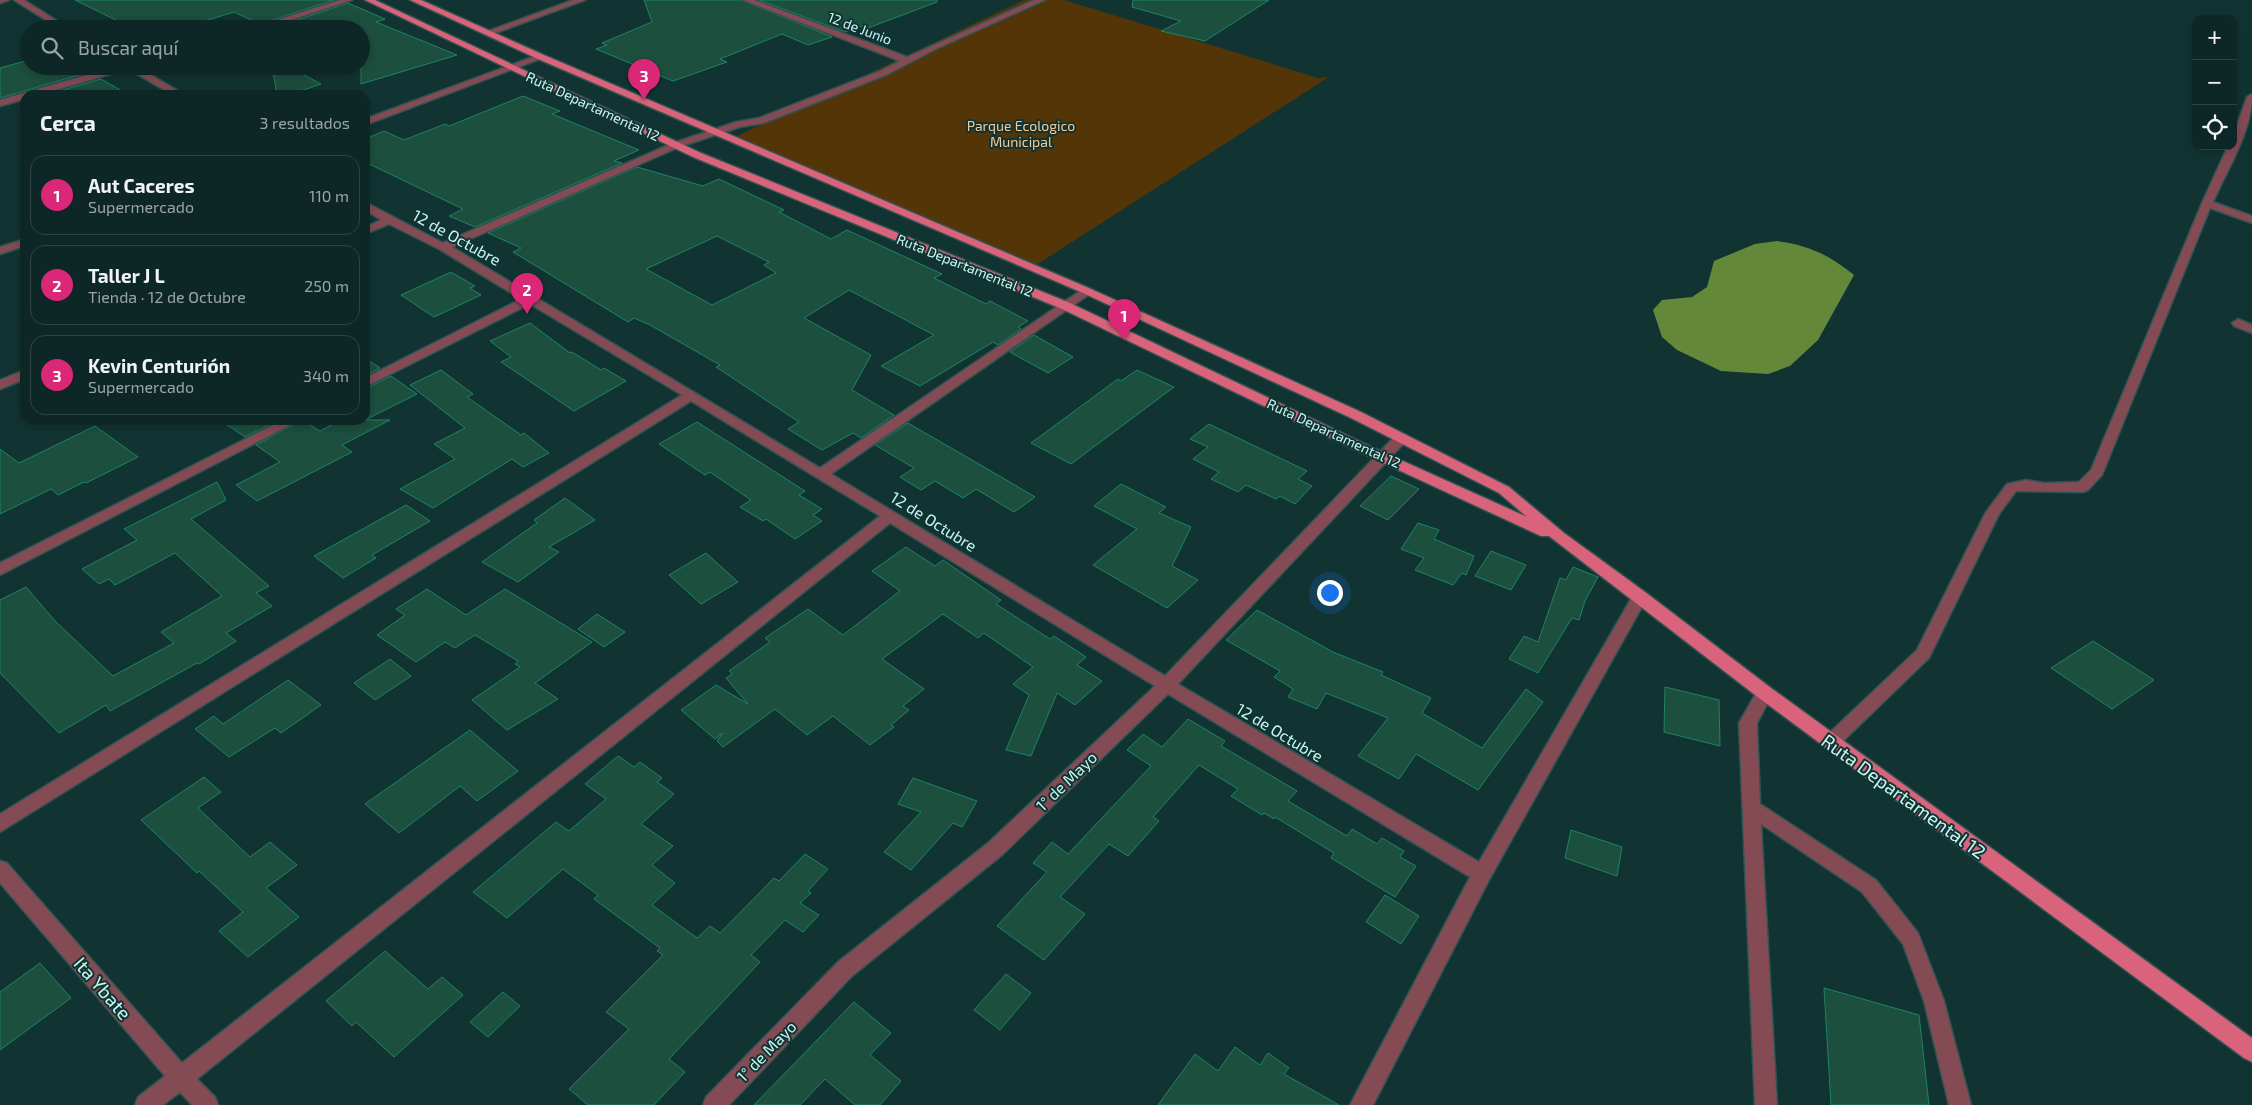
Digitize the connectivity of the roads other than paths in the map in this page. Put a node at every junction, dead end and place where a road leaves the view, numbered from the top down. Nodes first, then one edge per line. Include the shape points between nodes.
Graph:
1 (5, 0) edge
2 (18, 0) edge
3 (348, 0) edge
4 (369, 0) edge
5 (414, 0) edge
6 (582, 0) edge
7 (748, 0) edge
8 (0, 1) edge
9 (1034, 1) edge
10 (51, 20) edge
11 (282, 20) edge
12 (487, 33) junction
13 (541, 57) junction
14 (904, 59) junction
15 (514, 68) junction
16 (96, 75) edge
17 (144, 75) edge
18 (44, 90) edge
19 (171, 90) edge
20 (20, 97) edge
21 (2252, 97) edge
22 (0, 103) edge
23 (370, 120) edge
24 (714, 132) junction
25 (2246, 134) edge
26 (676, 145) junction
27 (2208, 203) junction
28 (370, 208) edge
29 (389, 220) junction
30 (2252, 220) edge
31 (370, 229) edge
32 (20, 244) edge
33 (442, 247) junction
34 (0, 251) edge
35 (1087, 291) junction
36 (530, 299) junction
37 (1066, 306) junction
38 (2238, 323) dead end
39 (2252, 329) edge
40 (20, 376) edge
41 (370, 380) edge
42 (0, 385) edge
43 (691, 395) junction
44 (283, 425) edge
45 (1401, 438) junction
46 (1384, 457) junction
47 (822, 473) junction
48 (891, 515) junction
49 (1559, 538) junction
50 (0, 570) edge
51 (1640, 596) junction
52 (1167, 685) junction
53 (1765, 693) junction
54 (1832, 742) junction
55 (1752, 808) junction
56 (0, 824) edge
57 (0, 869) edge
58 (1482, 874) junction
59 (2252, 1051) edge
60 (180, 1077) junction
61 (146, 1105) edge
62 (207, 1105) edge
63 (714, 1105) edge
64 (1362, 1105) edge
65 (1766, 1105) edge
66 (1960, 1105) edge

1 - 8 street
2 - 10 street
3 - 11 street
4 - 15 main road, Ruta Departamental 12
5 - 12 main road, Ruta Departamental 12
6 - 12 street
7 - 14 street, 12 de Junio
9 - 14 street
12 - 13 main road, Ruta Departamental 12
13 - 15 street
13 - 24 main road, Ruta Departamental 12
14 - 24 street via 883,73 761,121
15 - 23 street
15 - 26 main road, Ruta Departamental 12
16 - 18 street
17 - 19 street
20 - 22 street
21 - 25 street
24 - 26 street
24 - 35 main road, Ruta Departamental 12
25 - 27 street
26 - 33 street
26 - 37 main road, Ruta Departamental 12
27 - 30 street
27 - 54 street via 2097,472 2083,487 2012,487 1993,512 1922,654
28 - 29 street, 12 de Octubre
29 - 31 street
29 - 33 street, 12 de Octubre
32 - 34 street
33 - 36 street, 12 de Octubre
35 - 37 street
35 - 45 main road, Ruta Departamental 12
36 - 41 street
36 - 43 street, 12 de Octubre
37 - 46 main road, Ruta Departamental 12
37 - 47 street
38 - 39 street
40 - 42 street
43 - 47 street, 12 de Octubre
43 - 56 street
44 - 50 street
45 - 46 street, 1° de Mayo
45 - 49 main road, Ruta Departamental 12 via 1504,490
46 - 49 main road, Ruta Departamental 12
46 - 52 street, 1° de Mayo
47 - 48 street, 12 de Octubre
48 - 52 street, 12 de Octubre
48 - 60 street
49 - 51 main road, Ruta Departamental 12
51 - 53 main road, Ruta Departamental 12
51 - 58 street
52 - 58 street, 12 de Octubre
52 - 63 street, 1° de Mayo via 995,849 845,969
53 - 54 main road, Ruta Departamental 12
53 - 55 street via 1748,723
54 - 59 main road, Ruta Departamental 12
55 - 65 street
55 - 66 street via 1868,886 1911,939 1934,1001
57 - 60 street, Ita Ybate
58 - 64 street
60 - 61 street
60 - 62 street, Ita Ybate

